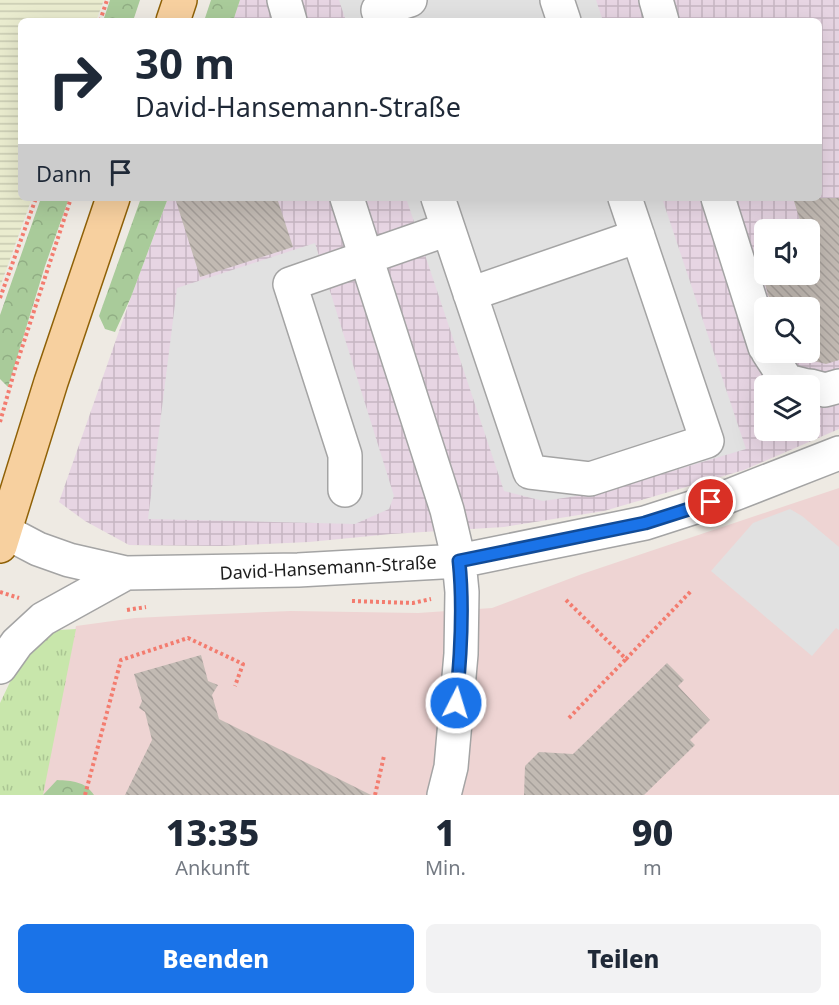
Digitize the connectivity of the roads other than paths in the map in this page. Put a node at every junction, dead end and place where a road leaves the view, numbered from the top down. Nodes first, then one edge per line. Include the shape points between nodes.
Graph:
1 (180, 0) edge
2 (284, 0) edge
3 (410, 0) edge
4 (557, 0) edge
5 (656, 0) edge
6 (174, 18) edge
7 (289, 18) edge
8 (381, 18) edge
9 (563, 18) edge
10 (661, 18) edge
11 (112, 201) edge
12 (348, 201) edge
13 (439, 201) edge
14 (626, 201) edge
15 (719, 201) edge
16 (448, 229) junction
17 (638, 236) junction
18 (366, 258) junction
19 (470, 294) junction
20 (754, 312) edge
21 (839, 386) edge
22 (820, 389) edge
23 (839, 453) edge
24 (345, 490) dead end
25 (1, 535) edge
26 (126, 573) junction
27 (460, 576) junction
28 (0, 667) edge
29 (444, 795) edge

1 - 6 main road
2 - 7 street
3 - 8 street via 378,10
4 - 9 street
5 - 10 street
11 - 25 main road
12 - 18 street
13 - 16 street
14 - 17 street
15 - 20 street
16 - 18 street
16 - 19 street
17 - 19 street
17 - 19 street via 707,441 590,479 530,472
18 - 24 street via 290,284 345,455
18 - 27 street via 447,510
21 - 22 street
23 - 27 street, David-Hansemann-Straße via 729,496
25 - 26 street, David-Hansemann-Straße via 69,560
26 - 27 street, David-Hansemann-Straße via 298,570
26 - 28 street, David-Hansemann-Straße via 43,619
27 - 29 street via 461,654 451,767

